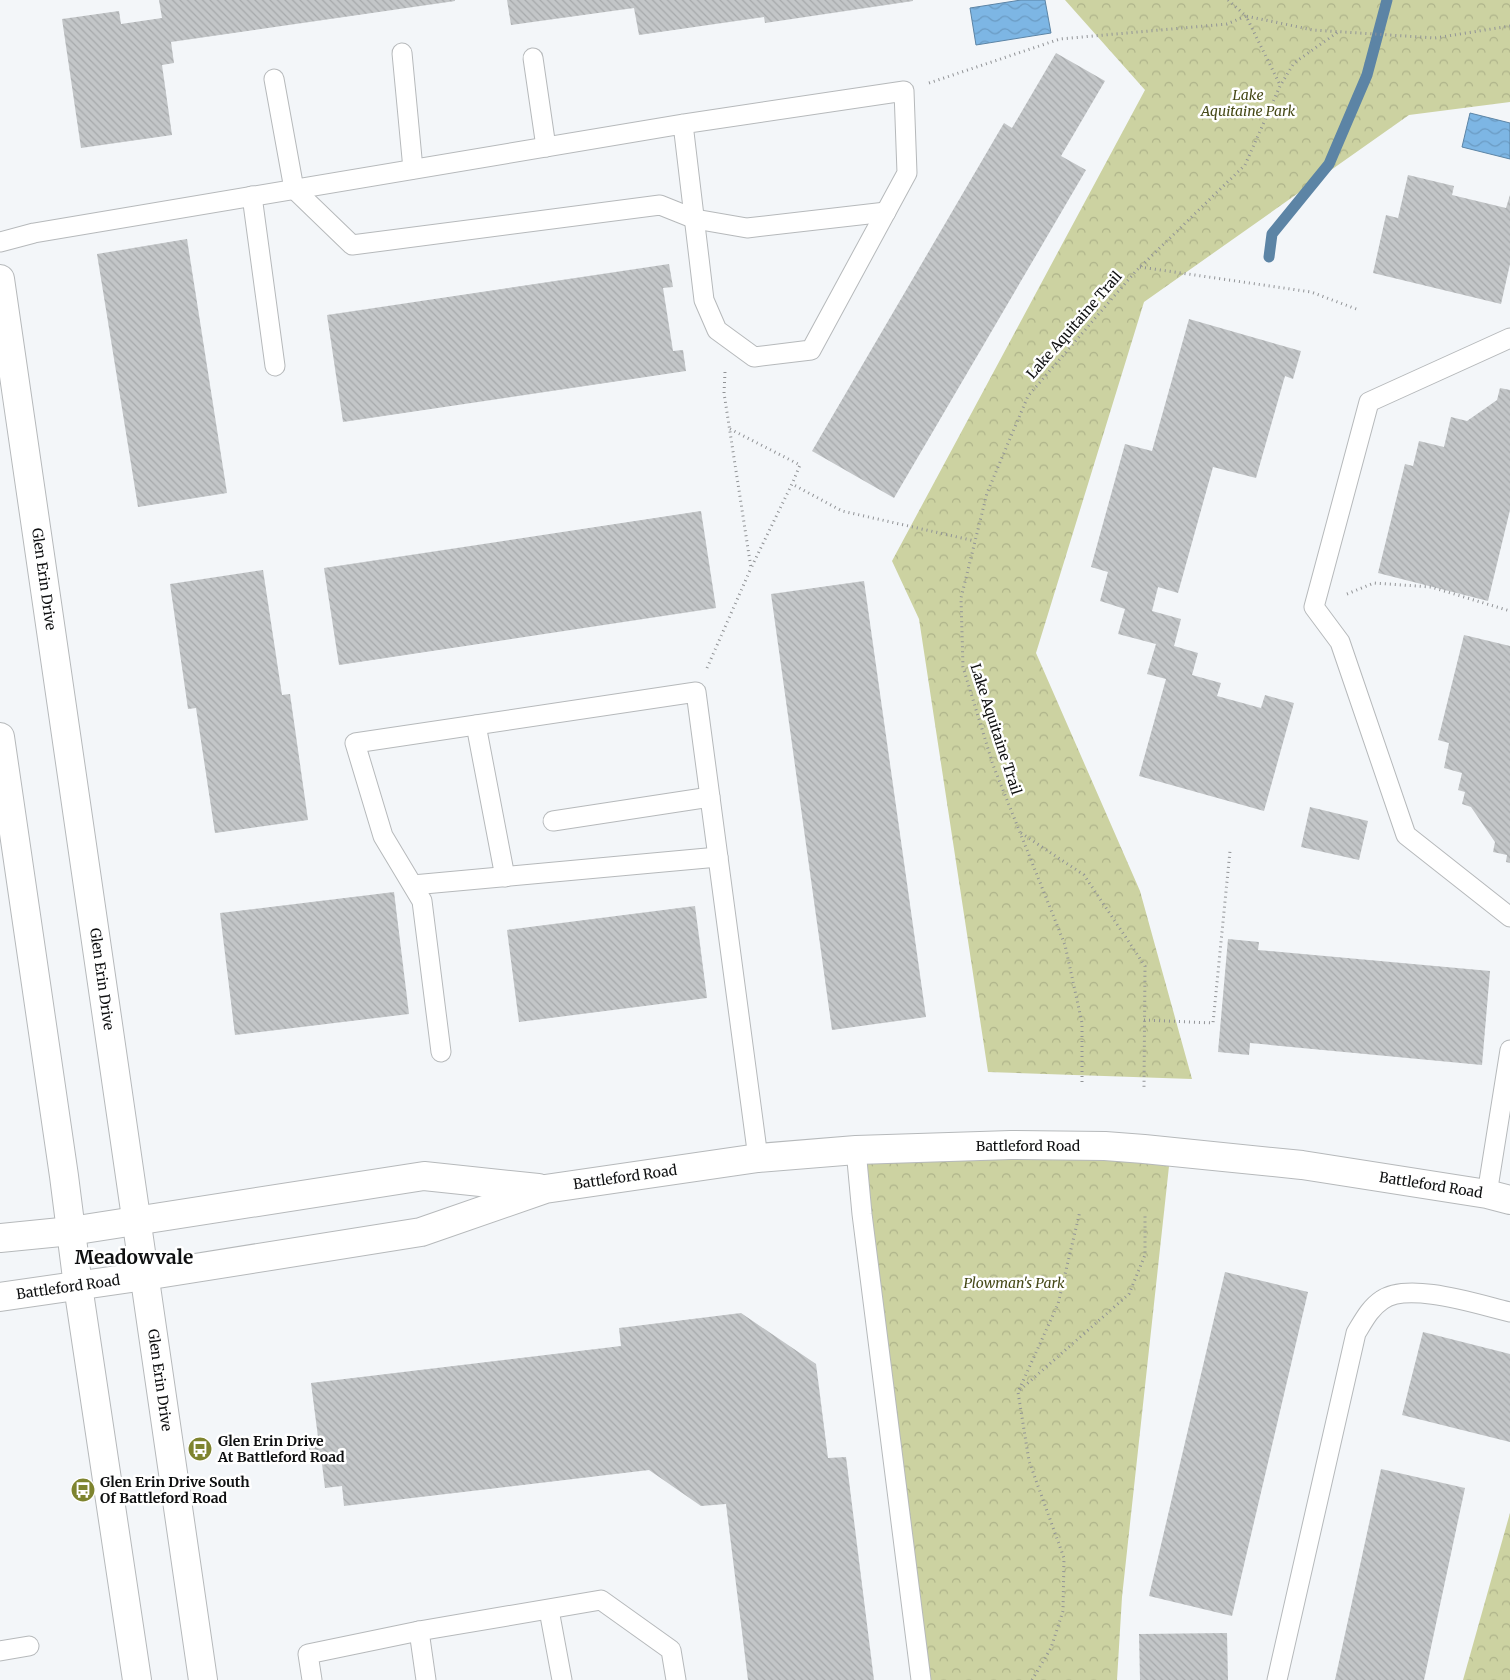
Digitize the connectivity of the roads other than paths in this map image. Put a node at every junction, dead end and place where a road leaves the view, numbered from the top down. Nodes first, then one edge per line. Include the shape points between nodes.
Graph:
1 (402, 53) dead end
2 (533, 58) dead end
3 (274, 79) dead end
4 (682, 124) junction
5 (546, 147) junction
6 (413, 169) junction
7 (294, 189) junction
8 (252, 196) junction
9 (886, 212) junction
10 (695, 219) junction
11 (0, 242) edge
12 (0, 279) edge
13 (1510, 338) edge
14 (275, 366) dead end
15 (476, 725) junction
16 (0, 737) edge
17 (710, 797) junction
18 (553, 821) dead end
19 (718, 857) junction
20 (504, 877) junction
21 (413, 885) junction
22 (1510, 917) edge
23 (1510, 1050) edge
24 (441, 1052) dead end
25 (856, 1150) junction
26 (758, 1158) junction
27 (545, 1189) junction
28 (1498, 1197) edge
29 (138, 1220) junction
30 (71, 1231) junction
31 (0, 1238) edge
32 (145, 1276) junction
33 (78, 1286) junction
34 (0, 1297) edge
35 (1510, 1312) edge
36 (549, 1610) junction
37 (419, 1631) junction
38 (29, 1646) dead end
39 (0, 1651) edge
40 (137, 1680) edge
41 (203, 1680) edge
42 (312, 1680) edge
43 (426, 1680) edge
44 (562, 1680) edge
45 (676, 1680) edge
46 (921, 1680) edge
47 (1277, 1680) edge

1 - 6 lane
2 - 5 lane
3 - 7 lane
4 - 5 lane
4 - 9 lane via 904,91 907,172
4 - 10 lane
5 - 6 lane
6 - 7 lane
7 - 8 lane
7 - 10 lane via 352,246 660,205
8 - 11 lane via 34,233
8 - 14 lane
9 - 10 lane via 747,228
9 - 10 lane via 811,350 754,357 717,330 704,300
12 - 29 street, Glen Erin Drive
13 - 22 lane via 1369,402 1314,608 1340,642 1406,836
15 - 17 lane via 696,692
15 - 20 lane
15 - 21 lane via 355,743 383,836
16 - 30 street
17 - 18 lane
17 - 19 lane
19 - 20 lane
19 - 26 lane
20 - 21 lane
21 - 24 lane via 422,901
23 - 28 lane
25 - 26 street, Battleford Road
25 - 28 street, Battleford Road via 1011,1145 1134,1148 1302,1165
25 - 46 lane
26 - 27 street, Battleford Road
27 - 29 street, Battleford Road via 424,1176
27 - 32 street, Battleford Road via 421,1232
29 - 30 street, Battleford Road
29 - 32 street, Glen Erin Drive
30 - 31 street, Battleford Road
30 - 33 street
32 - 33 street, Battleford Road
32 - 41 street, Glen Erin Drive
33 - 34 street, Battleford Road
33 - 40 street
35 - 47 lane via 1425,1293 1404,1292 1384,1298 1368,1312 1356,1333
36 - 37 lane
36 - 44 lane
36 - 45 lane via 601,1600 671,1650
37 - 42 lane via 308,1654
37 - 43 lane
38 - 39 lane

